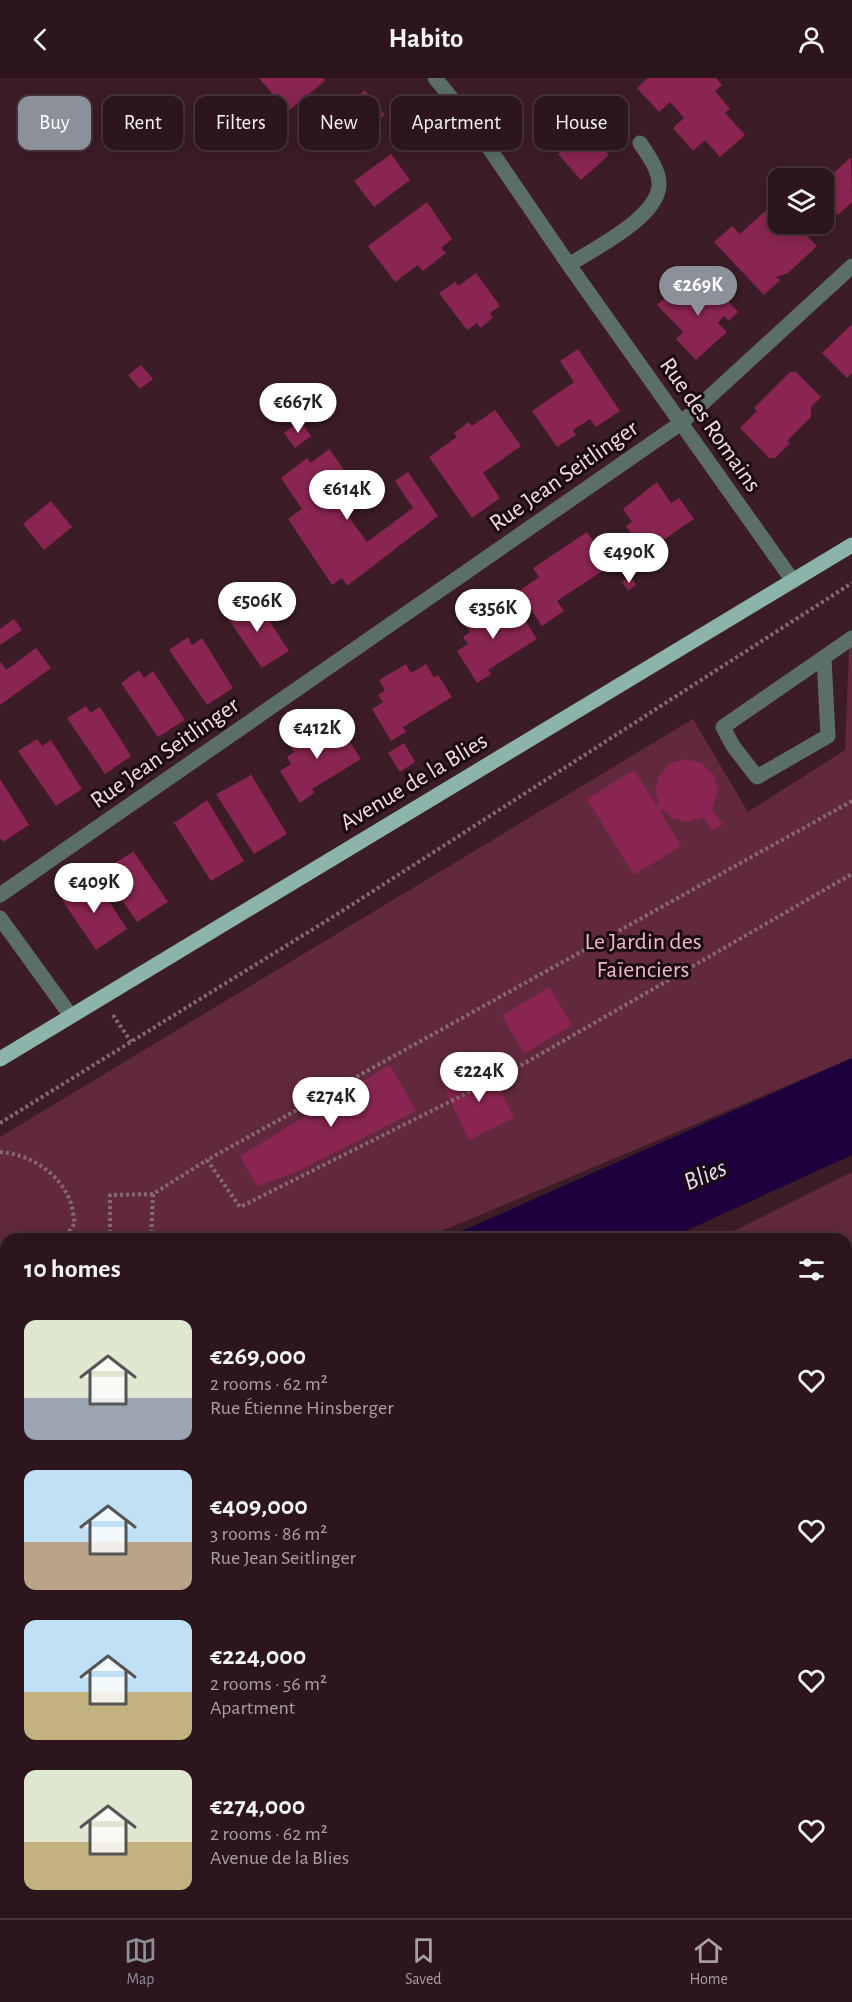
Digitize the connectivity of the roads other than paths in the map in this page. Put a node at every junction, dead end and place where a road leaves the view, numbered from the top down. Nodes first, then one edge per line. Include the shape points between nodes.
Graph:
1 (435, 78) edge
2 (640, 143) dead end
3 (569, 265) junction
4 (852, 266) edge
5 (681, 423) junction
6 (852, 545) edge
7 (793, 581) junction
8 (852, 638) edge
9 (824, 658) junction
10 (0, 895) edge
11 (0, 918) edge
12 (72, 1016) junction
13 (0, 1059) edge

1 - 3 street, Rue des Romains via 472,123
2 - 3 street via 657,173 659,187 651,204 635,222
3 - 5 street, Rue des Romains
4 - 5 street, Rue Jean Seitlinger
5 - 7 street, Rue des Romains
5 - 10 street, Rue Jean Seitlinger
6 - 7 main road, Avenue de la Blies
7 - 12 main road, Avenue de la Blies
8 - 9 street
9 - 9 street via 723,727 757,777 828,736
11 - 12 street
12 - 13 main road, Avenue de la Blies

